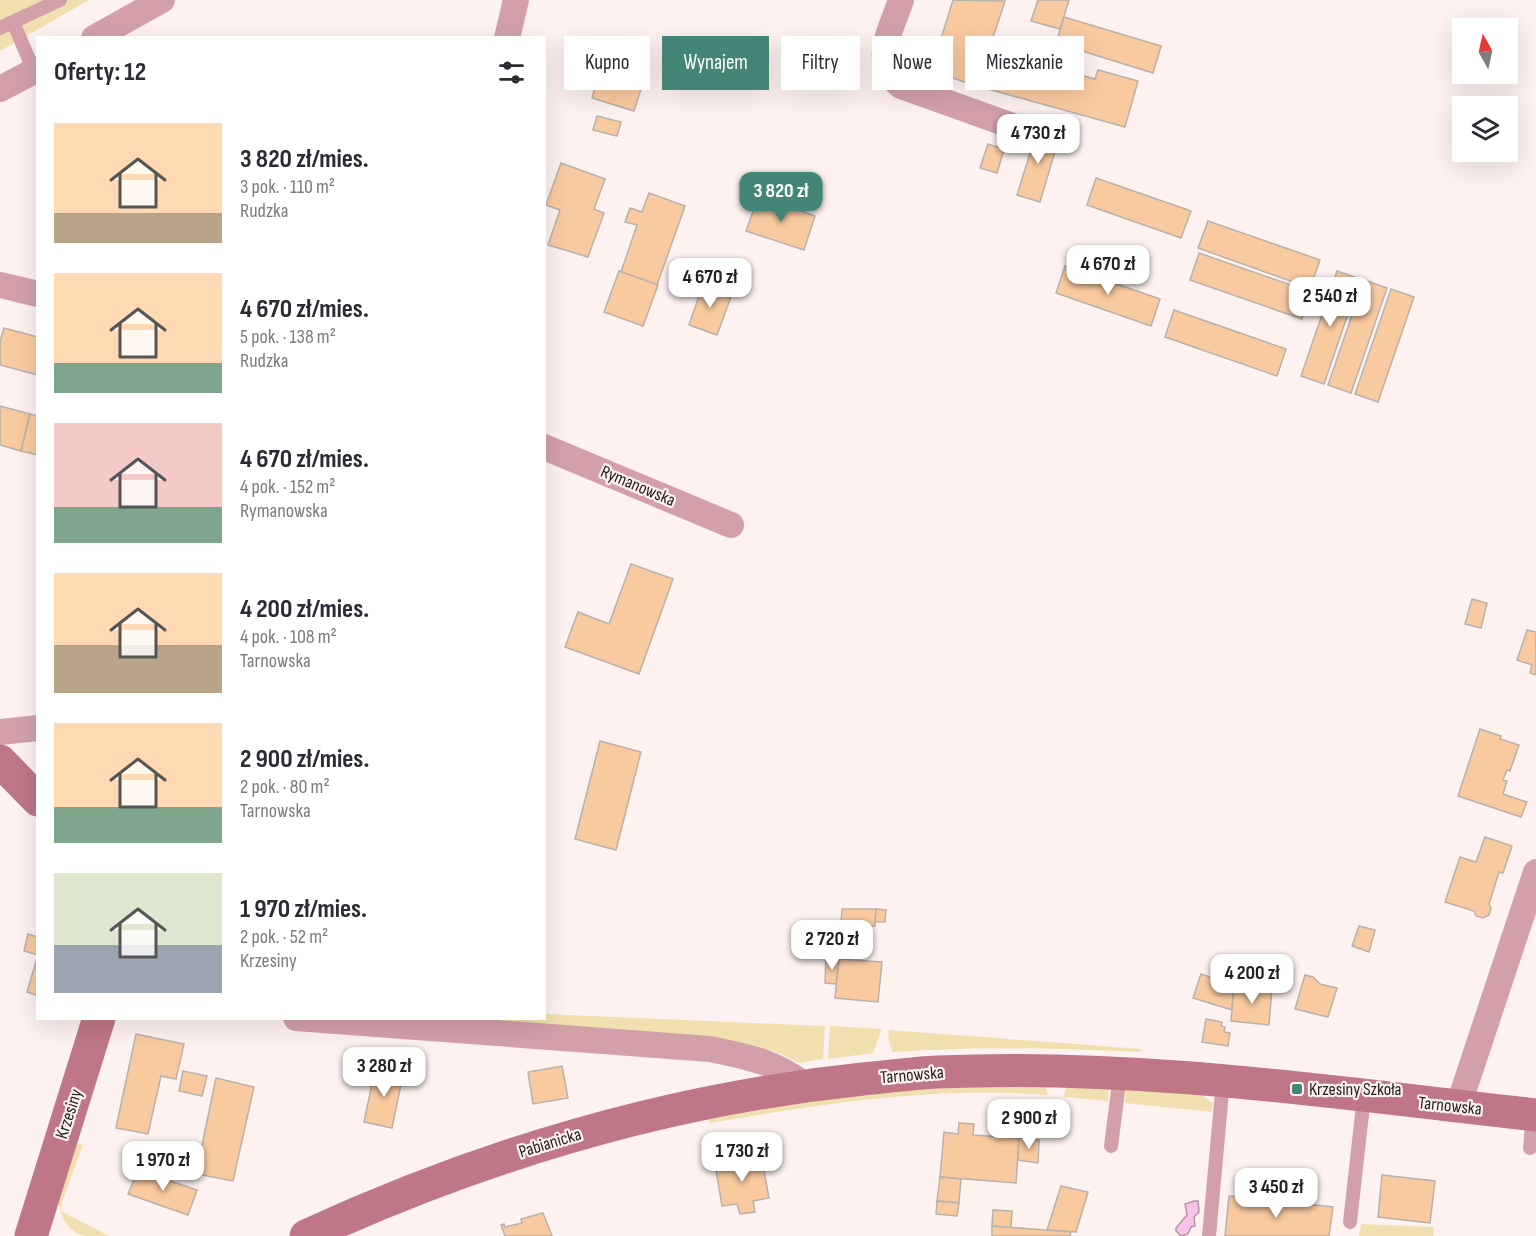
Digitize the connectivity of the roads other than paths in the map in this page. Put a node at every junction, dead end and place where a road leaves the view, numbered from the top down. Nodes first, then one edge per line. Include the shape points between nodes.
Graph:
1 (60, 0) edge
2 (162, 0) edge
3 (516, 0) edge
4 (901, 0) edge
5 (13, 22) junction
6 (0, 28) edge
7 (98, 36) edge
8 (507, 36) edge
9 (36, 70) edge
10 (0, 90) edge
11 (1010, 125) dead end
12 (0, 285) edge
13 (36, 294) edge
14 (546, 448) edge
15 (731, 525) dead end
16 (36, 728) edge
17 (0, 732) edge
18 (0, 761) edge
19 (36, 798) edge
20 (1536, 872) edge
21 (98, 1020) edge
22 (323, 1020) edge
23 (1120, 1075) junction
24 (1222, 1081) junction
25 (805, 1085) junction
26 (1364, 1096) junction
27 (1458, 1107) junction
28 (1535, 1115) edge
29 (1111, 1146) dead end
30 (1530, 1148) dead end
31 (1350, 1222) dead end
32 (40, 1227) edge
33 (306, 1236) edge
34 (1209, 1236) edge

1 - 5 lane
2 - 7 street
3 - 8 street
4 - 11 street via 884,55 884,67 891,78 901,86
5 - 6 lane
5 - 9 lane
9 - 10 street
12 - 13 street
14 - 15 street, Rymanowska
16 - 17 street
18 - 19 street
20 - 27 street
21 - 32 street, Krzesiny
22 - 25 street via 710,1049 758,1059 786,1071
23 - 24 street, Tarnowska
23 - 25 street, Tarnowska via 935,1072
23 - 29 lane
24 - 26 street, Tarnowska
24 - 34 lane
25 - 33 street, Pabianicka via 653,1114 566,1137 484,1163
26 - 27 street, Tarnowska
26 - 31 lane
27 - 28 street, Tarnowska
28 - 30 lane

